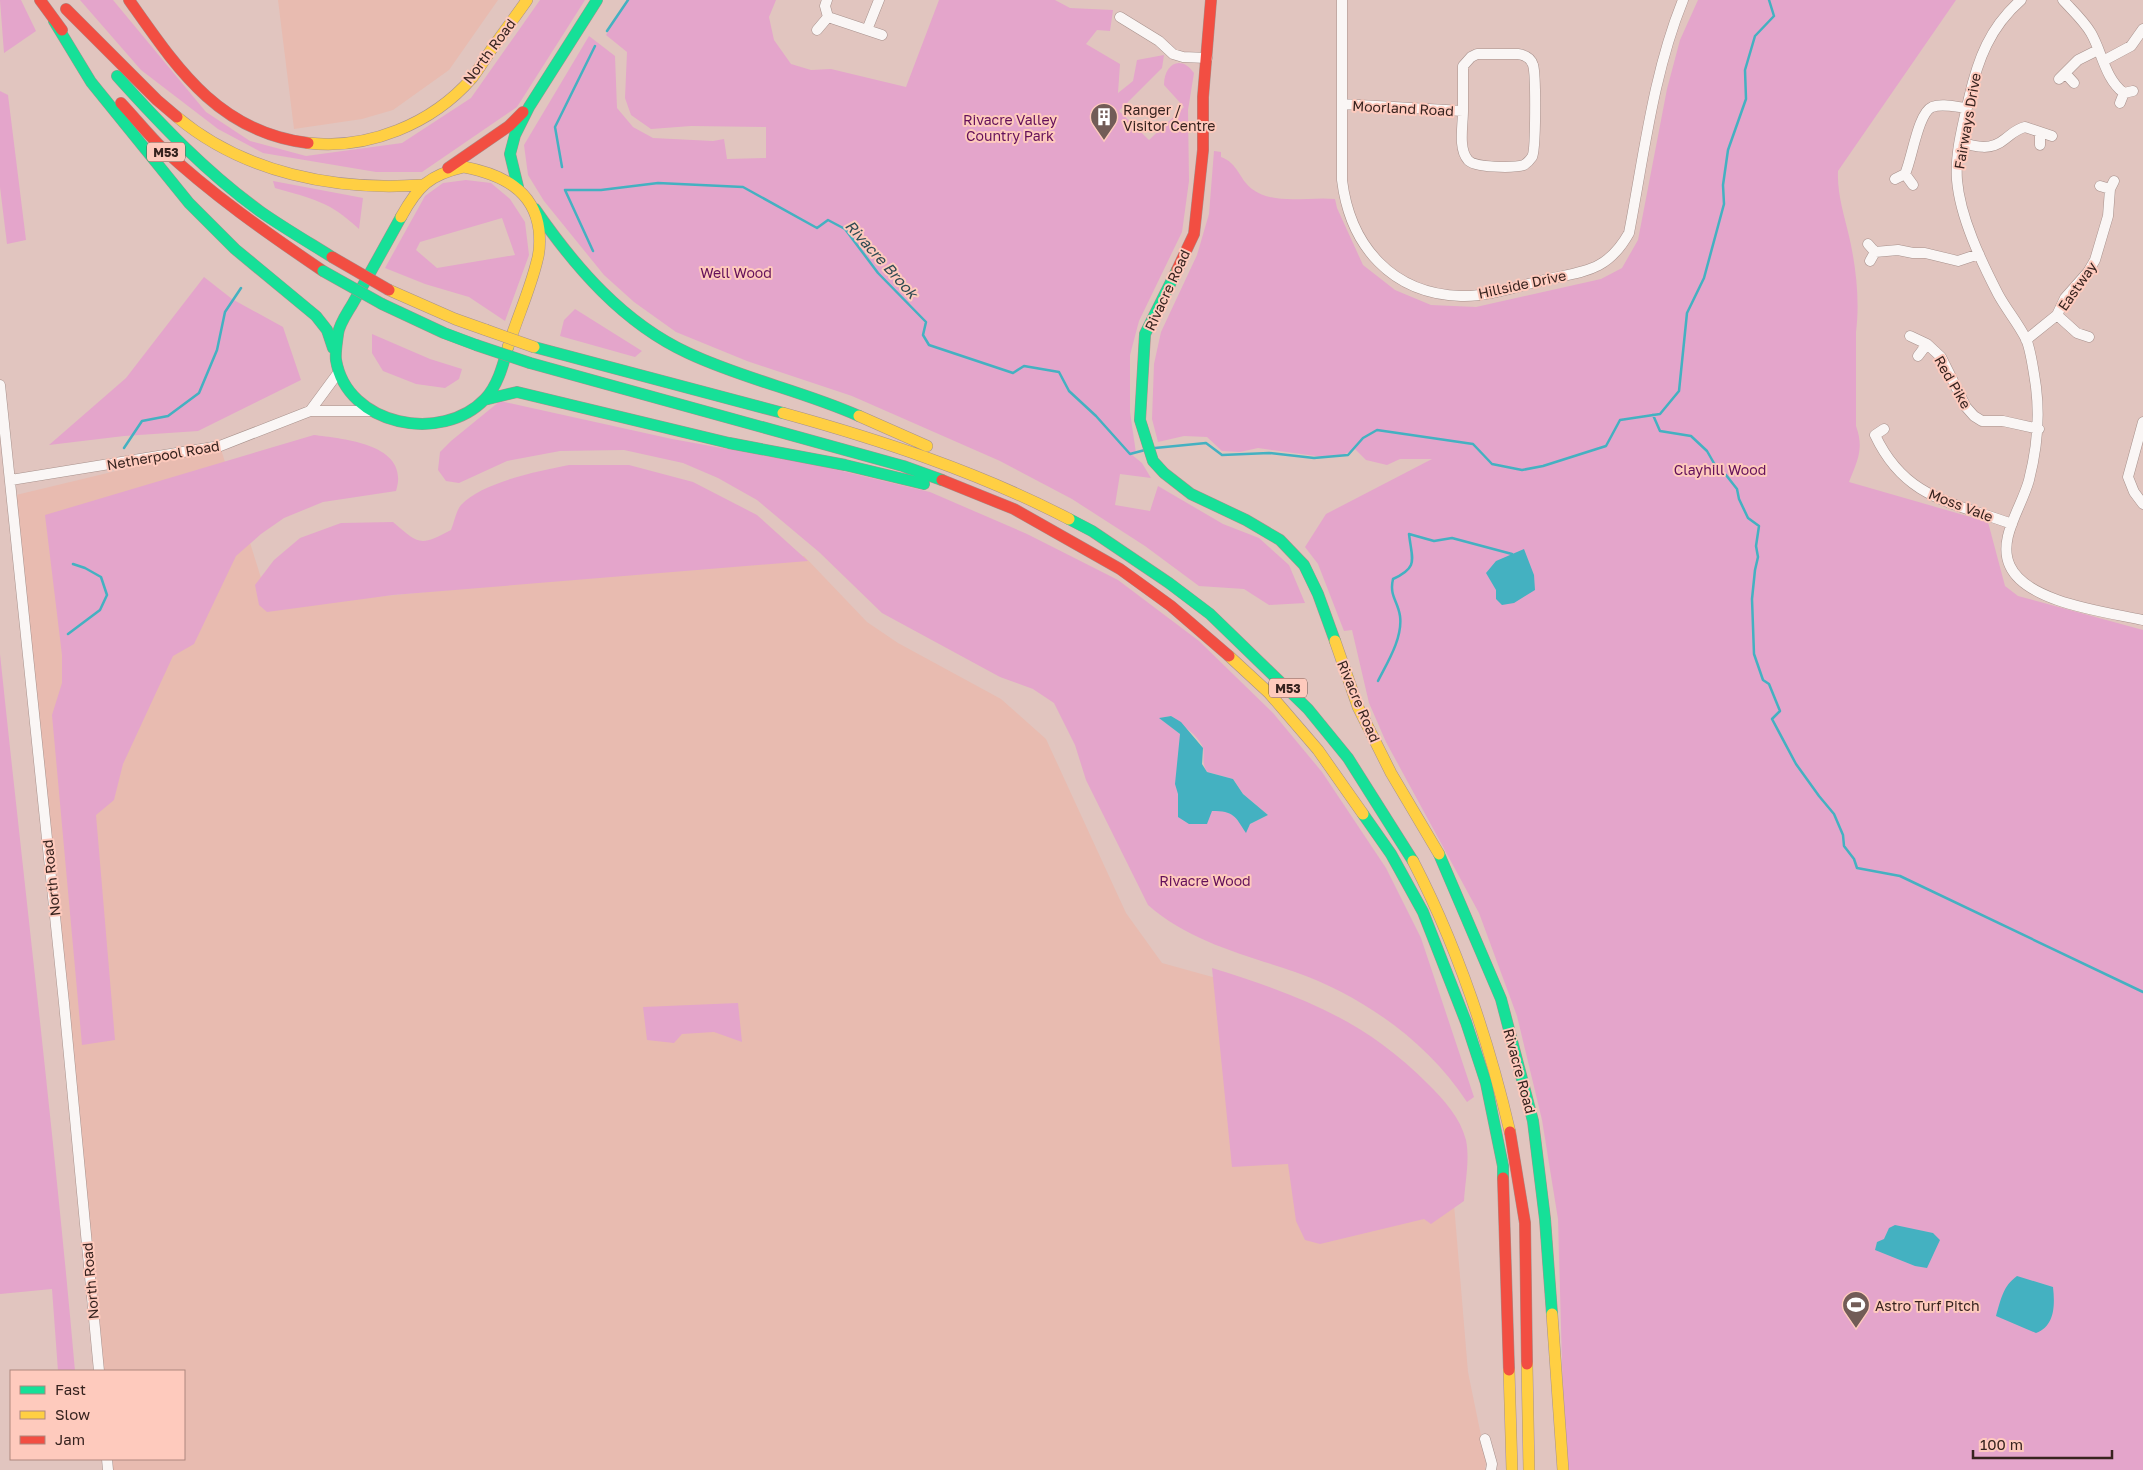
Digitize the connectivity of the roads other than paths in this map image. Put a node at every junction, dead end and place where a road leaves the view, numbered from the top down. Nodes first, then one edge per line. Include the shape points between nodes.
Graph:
1 (40, 0) edge
2 (129, 0) edge
3 (527, 0) edge
4 (597, 0) edge
5 (827, 0) edge
6 (879, 0) edge
7 (1211, 0) edge
8 (1342, 0) edge
9 (1684, 0) edge
10 (2021, 0) edge
11 (2063, 0) edge
12 (62, 5) edge
13 (828, 17) junction
14 (1120, 17) dead end
15 (54, 21) junction
16 (817, 30) dead end
17 (866, 30) junction
18 (2143, 30) edge
19 (882, 35) dead end
20 (2098, 50) junction
21 (1207, 58) junction
22 (2103, 61) junction
23 (2074, 84) dead end
24 (2126, 95) dead end
25 (1342, 104) junction
26 (529, 107) junction
27 (1967, 108) junction
28 (1463, 111) junction
29 (2040, 133) junction
30 (2052, 136) dead end
31 (1960, 142) junction
32 (2040, 145) dead end
33 (442, 172) junction
34 (1904, 174) junction
35 (1895, 180) dead end
36 (421, 185) junction
37 (1913, 185) dead end
38 (2108, 185) dead end
39 (518, 188) junction
40 (535, 209) junction
41 (1979, 254) junction
42 (1870, 261) dead end
43 (2056, 315) junction
44 (1910, 336) dead end
45 (2089, 337) dead end
46 (2026, 340) junction
47 (1926, 344) junction
48 (334, 348) junction
49 (1918, 356) dead end
50 (338, 373) junction
51 (0, 385) edge
52 (484, 400) junction
53 (371, 411) junction
54 (310, 412) junction
55 (2143, 422) edge
56 (2039, 428) junction
57 (1884, 429) dead end
58 (11, 480) junction
59 (1025, 496) junction
60 (2143, 504) edge
61 (1014, 509) junction
62 (2012, 524) junction
63 (2143, 620) edge
64 (99, 1370) edge
65 (1485, 1439) dead end
66 (1491, 1470) edge
67 (1512, 1470) edge
68 (1529, 1470) edge
69 (1562, 1470) edge

1 - 15 main road, M53
2 - 3 main road, North Road via 175,65 226,114 285,139 323,146 385,136 420,121 443,105 469,82
4 - 26 main road
5 - 13 street
6 - 17 street
7 - 21 main road, Rivacre Road
8 - 25 street, Hillside Drive
9 - 25 street, Hillside Drive via 1661,69 1629,233 1620,249 1598,268 1463,296 1441,294 1398,278 1375,259 1362,242 1344,198
10 - 27 street, Fairways Drive via 2010,10 1983,50
11 - 20 street via 2090,32
12 - 36 main road via 156,100 198,134 229,152 278,171 331,182 392,187
12 - 59 main road, M53, bridge via 112,70 158,122 214,173 261,212 389,290 455,319 534,347 845,430 971,473
13 - 16 street
13 - 17 street
14 - 21 street via 1159,41 1173,54
15 - 48 main road via 91,82 189,203 235,249 316,316 327,330
15 - 61 main road, M53, bridge via 111,92 166,152 254,224 323,272 382,304 444,333 530,363 903,466
17 - 19 street
18 - 22 street via 2131,46
20 - 22 street
20 - 23 street via 2085,55 2062,76
21 - 69 main road, Rivacre Road via 1203,150 1194,234 1145,334 1140,420 1153,461 1164,473 1191,494 1280,540 1304,565 1318,594 1358,707 1391,773 1435,844 1501,999 1533,1121 1545,1218
22 - 24 street via 2119,90
25 - 28 street, Moorland Road
26 - 33 main road via 509,126
26 - 39 main road via 510,154
27 - 31 street, Fairways Drive
27 - 34 street via 1933,106 1923,114
28 - 28 street, Moorland Road via 1463,146 1468,161 1478,166 1526,164 1534,153 1533,63 1525,55 1518,54 1476,54 1471,57 1463,66
29 - 30 street
29 - 31 street via 2019,129 1998,144 1987,147
29 - 32 street
31 - 41 street, Fairways Drive via 1957,180 1962,208
33 - 36 main road
33 - 39 main road via 464,167 484,170 505,177
34 - 35 street
34 - 37 street
36 - 48 main road via 343,320
38 - 43 street, Eastway via 2108,216 2099,251 2088,272 2065,298
39 - 40 main road
40 - 52 main road via 541,242 538,259 501,369
40 - 59 main road via 561,248 588,279 616,307 670,344 807,395 970,464
41 - 42 street via 1958,261 1925,253 1871,248
41 - 46 street, Fairways Drive via 1998,294
43 - 45 street via 2075,337
43 - 46 street, Eastway
44 - 47 street, Red Pike
46 - 56 street, Fairways Drive via 2036,386
47 - 49 street, Red Pike
47 - 56 street, Red Pike via 1941,357 1966,408 1974,416 1982,421 2003,421
48 - 50 main road
50 - 53 main road via 345,387
50 - 54 street
51 - 58 street, North Road
52 - 53 main road via 458,418 422,426 390,420
52 - 61 main road via 517,392 729,443 927,484
53 - 54 street, Netherpool Road
54 - 58 street, Netherpool Road via 220,446
55 - 60 street via 2128,477
56 - 62 street, Fairways Drive via 2029,480
57 - 62 street, Moss Vale via 1871,434 1906,480 1947,502
58 - 64 street, North Road
59 - 68 main road, M53 via 1092,531 1210,614 1308,709 1348,758 1411,857 1437,907 1480,1022 1498,1079 1515,1152 1525,1223
61 - 67 main road, M53 via 1120,569 1218,644 1269,693 1318,750 1362,810 1423,912 1486,1083 1503,1166
62 - 63 street, Fairways Drive via 2007,558 2010,568 2024,584 2035,592 2069,603
65 - 66 street

